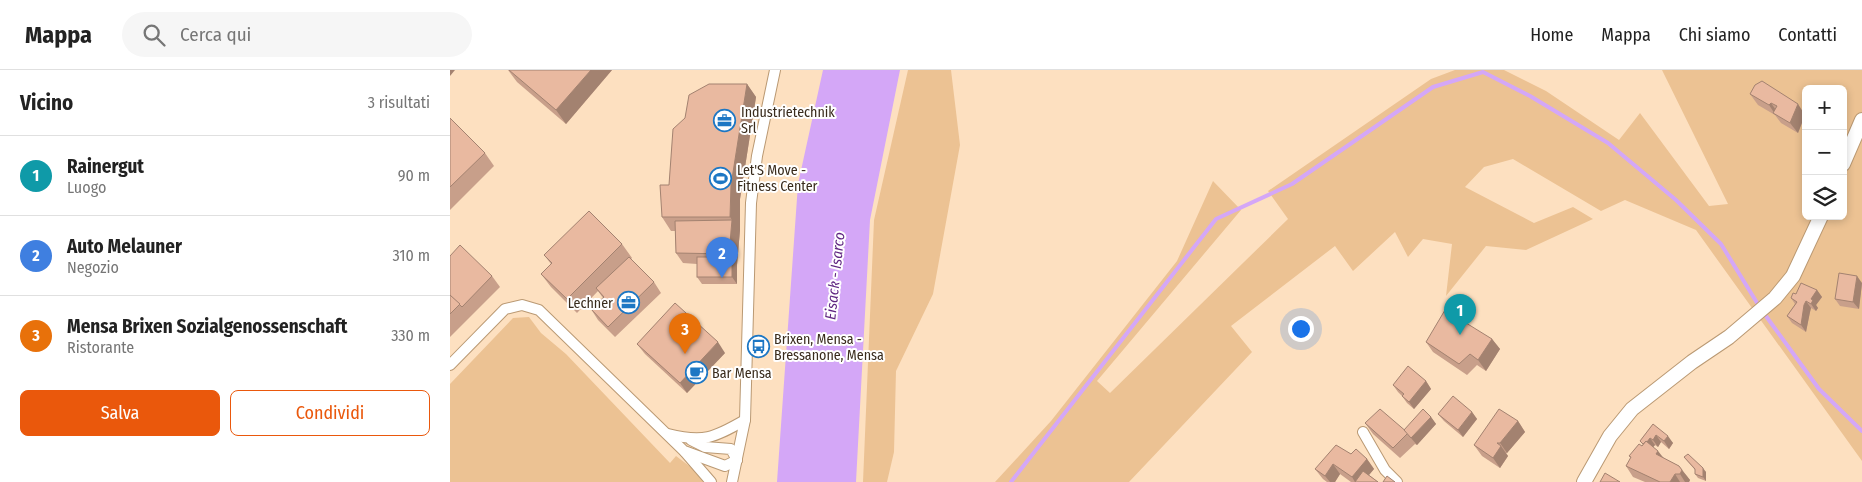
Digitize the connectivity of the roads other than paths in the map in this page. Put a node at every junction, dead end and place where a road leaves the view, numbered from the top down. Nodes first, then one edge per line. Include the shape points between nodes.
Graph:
1 (774, 70) edge
2 (1862, 120) edge
3 (1847, 155) edge
4 (1819, 220) edge
5 (450, 365) edge
6 (744, 420) junction
7 (1363, 432) edge
8 (668, 434) junction
9 (690, 440) junction
10 (684, 451) junction
11 (737, 460) junction
12 (711, 482) edge
13 (732, 482) edge
14 (1397, 482) edge
15 (1584, 482) edge

1 - 6 street via 751,204
2 - 3 street
4 - 15 street via 1793,276 1775,298 1632,409 1610,436
5 - 8 street via 505,309 522,305 539,310
6 - 9 street via 722,433
6 - 11 street
7 - 14 street via 1385,470
8 - 9 street
8 - 10 street
9 - 11 street via 705,447 731,449
10 - 11 street via 725,466
10 - 12 street
11 - 13 street

